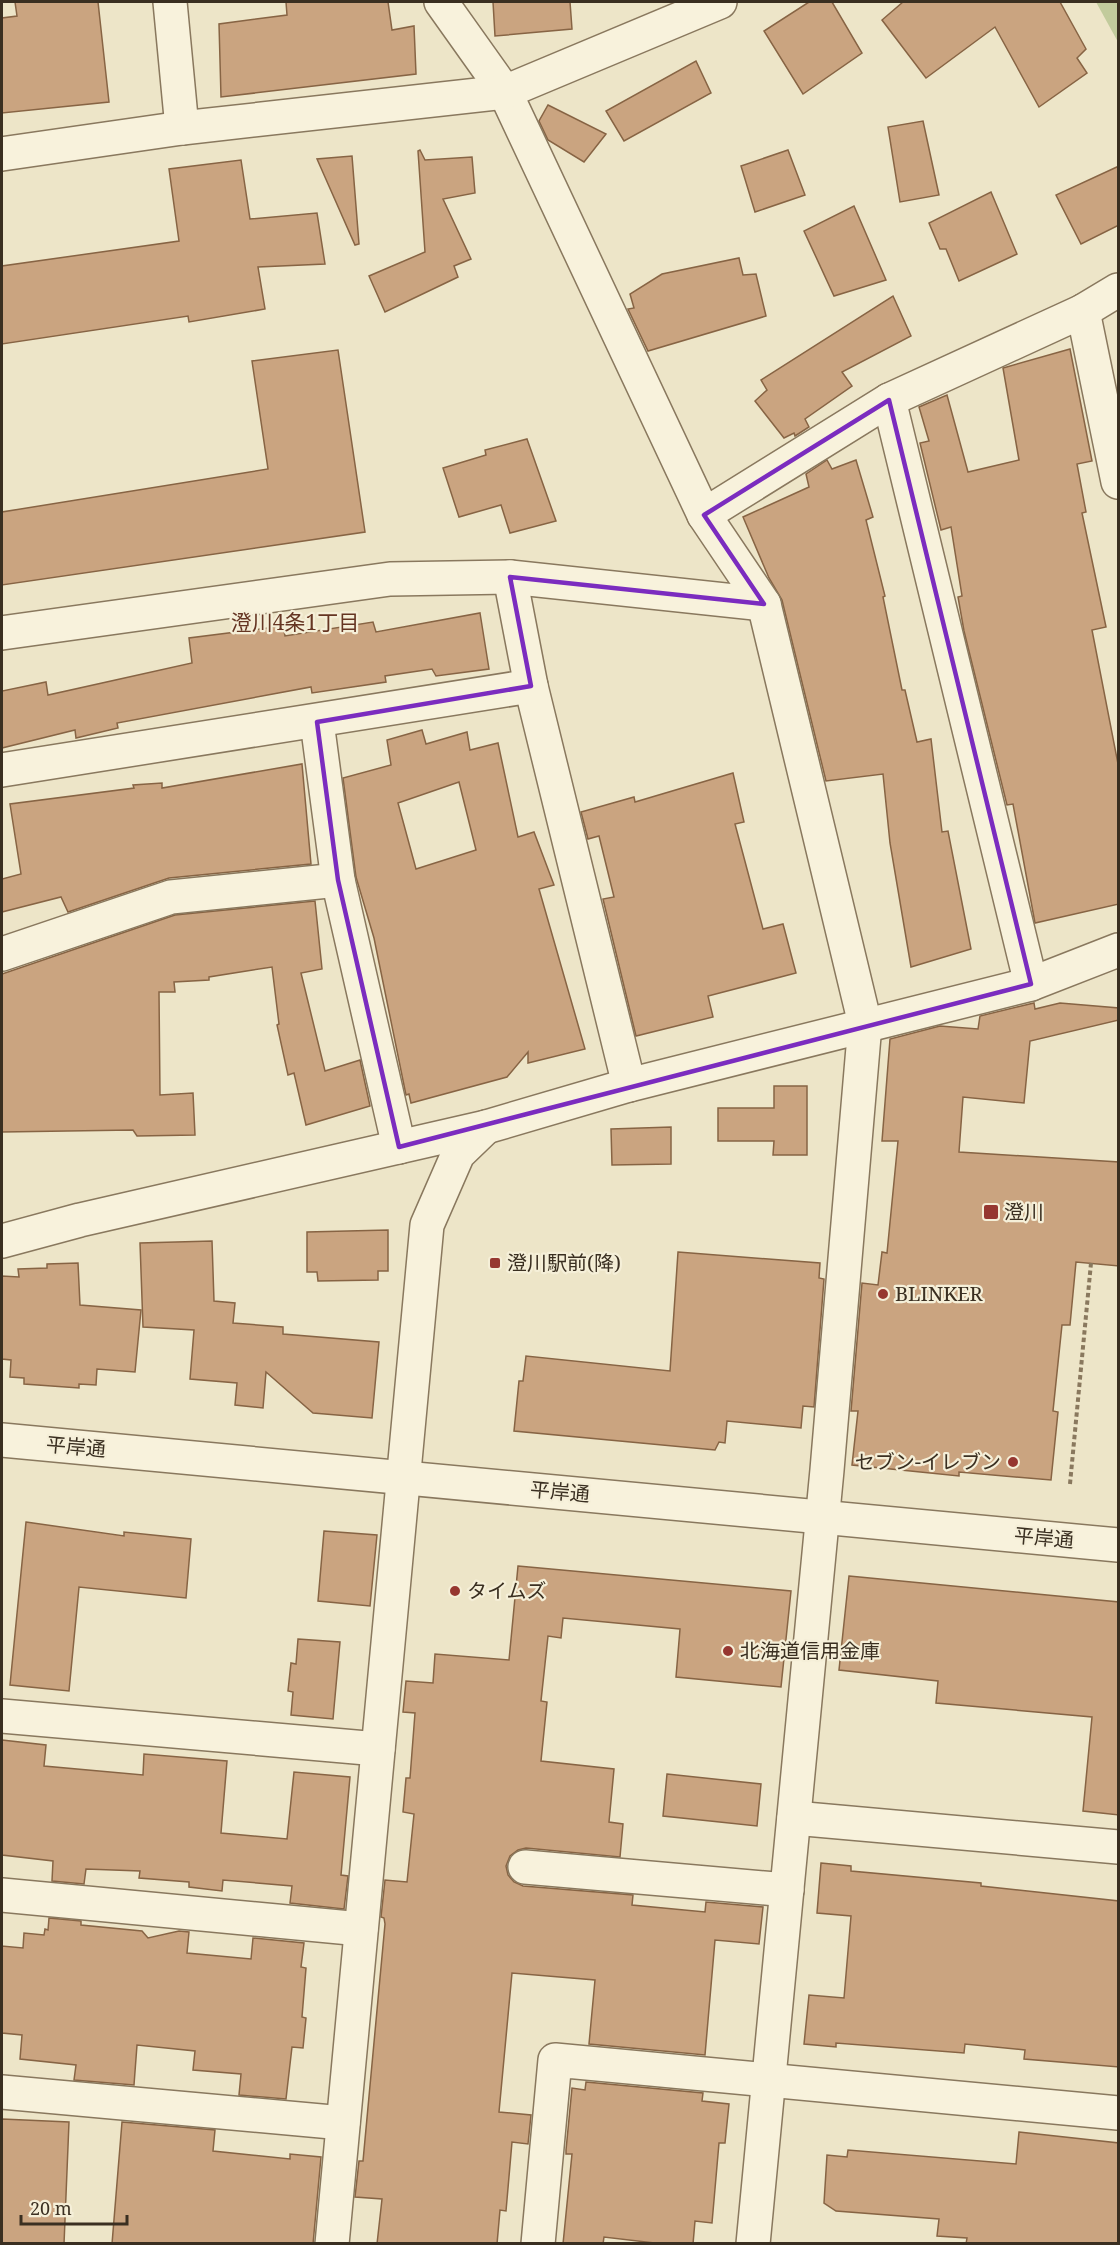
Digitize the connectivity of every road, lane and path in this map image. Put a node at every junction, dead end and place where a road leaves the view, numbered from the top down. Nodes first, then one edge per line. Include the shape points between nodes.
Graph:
1 (170, 2) edge
2 (441, 2) edge
3 (720, 2) edge
4 (505, 92) junction
5 (182, 128) junction
6 (2, 154) edge
7 (1119, 290) edge
8 (1083, 311) junction
9 (889, 400) junction
10 (1119, 482) edge
11 (704, 515) junction
12 (510, 577) junction
13 (764, 604) junction
14 (2, 633) edge
15 (531, 686) junction
16 (317, 722) junction
17 (2, 771) edge
18 (338, 880) junction
19 (1119, 950) edge
20 (2, 954) edge
21 (1030, 984) junction
22 (865, 1024) junction
23 (629, 1085) junction
24 (486, 1127) junction
25 (399, 1147) junction
26 (2, 1241) edge
27 (1091, 1263) dead end
28 (2, 1440) edge
29 (403, 1477) junction
30 (1070, 1484) dead end
31 (822, 1517) junction
32 (1119, 1545) edge
33 (2, 1716) edge
34 (378, 1749) junction
35 (795, 1818) junction
36 (1119, 1847) edge
37 (525, 1867) dead end
38 (788, 1890) junction
39 (2, 1895) edge
40 (361, 1929) junction
41 (768, 2079) junction
42 (2, 2092) edge
43 (1119, 2113) edge
44 (343, 2123) junction
45 (332, 2244) edge
46 (538, 2244) edge
47 (753, 2244) edge

1 - 5 street
2 - 4 street
3 - 4 street
4 - 5 street
4 - 11 street
5 - 6 street
7 - 8 street
8 - 9 street
8 - 10 street
9 - 11 street
9 - 21 street
11 - 13 street
12 - 13 street
12 - 14 street via 390,579
12 - 15 street
13 - 22 street
15 - 16 street
15 - 23 street
16 - 17 street
16 - 18 street
18 - 20 street via 171,897
18 - 25 street
19 - 21 street
21 - 22 street
22 - 23 street
22 - 31 street
23 - 24 street
24 - 25 street
24 - 29 street via 458,1154 427,1225
25 - 26 street
27 - 30 path
28 - 29 street, 平岸通
29 - 31 street, 平岸通
29 - 34 street
31 - 32 street, 平岸通
31 - 35 street
33 - 34 street
34 - 40 street
35 - 36 street
35 - 38 street
37 - 38 street
38 - 41 street
39 - 40 street
40 - 44 street
41 - 43 street
41 - 46 street via 555,2060
41 - 47 street
42 - 44 street
44 - 45 street

